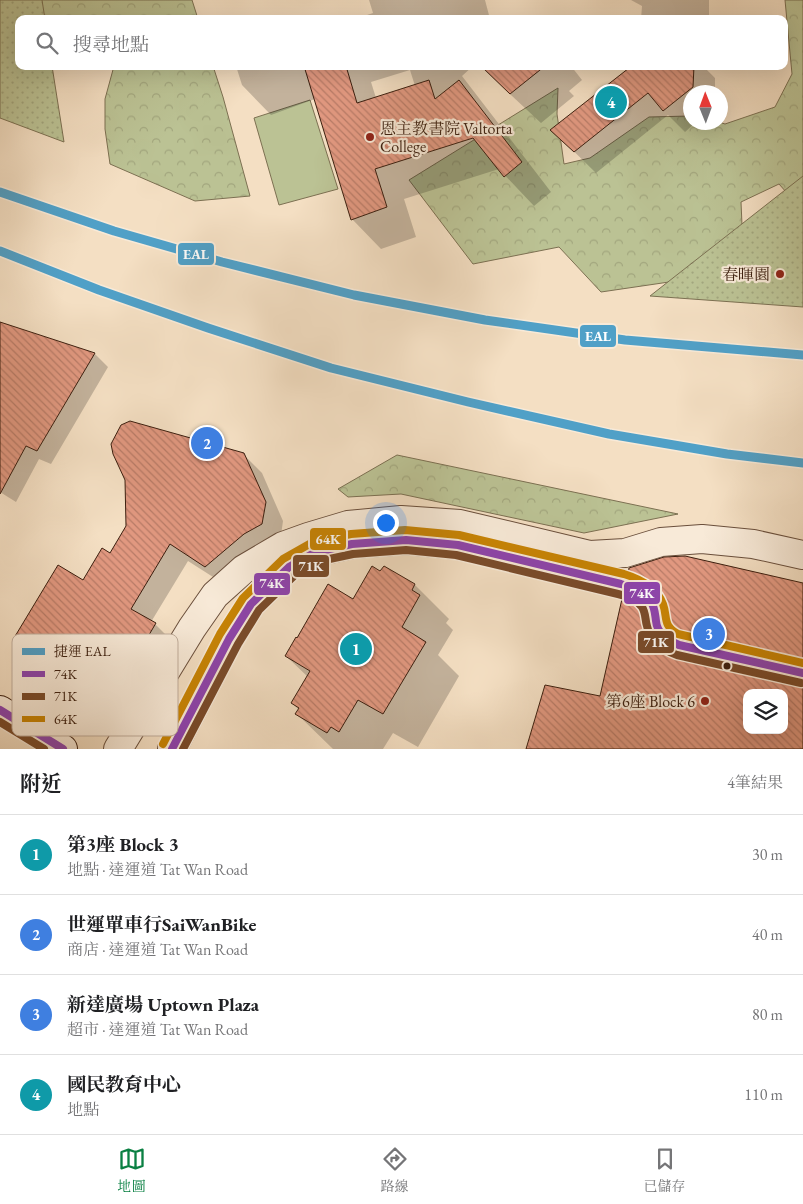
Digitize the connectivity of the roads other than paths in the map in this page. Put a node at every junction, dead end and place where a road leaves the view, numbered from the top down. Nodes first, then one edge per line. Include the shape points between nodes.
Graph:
1 (803, 555) edge
2 (587, 575) dead end
3 (178, 651) edge
4 (0, 710) edge
5 (12, 717) edge
6 (42, 736) edge
7 (126, 736) edge
8 (63, 749) edge
9 (118, 749) edge
10 (172, 749) edge

1 - 3 street via 753,544 702,539 661,542 624,552 590,555 460,524 401,520 348,525 282,546 244,569 216,595
2 - 10 street via 458,545 406,540 352,544 316,552 289,567 251,604 229,639
4 - 5 street
6 - 8 street
7 - 9 street

